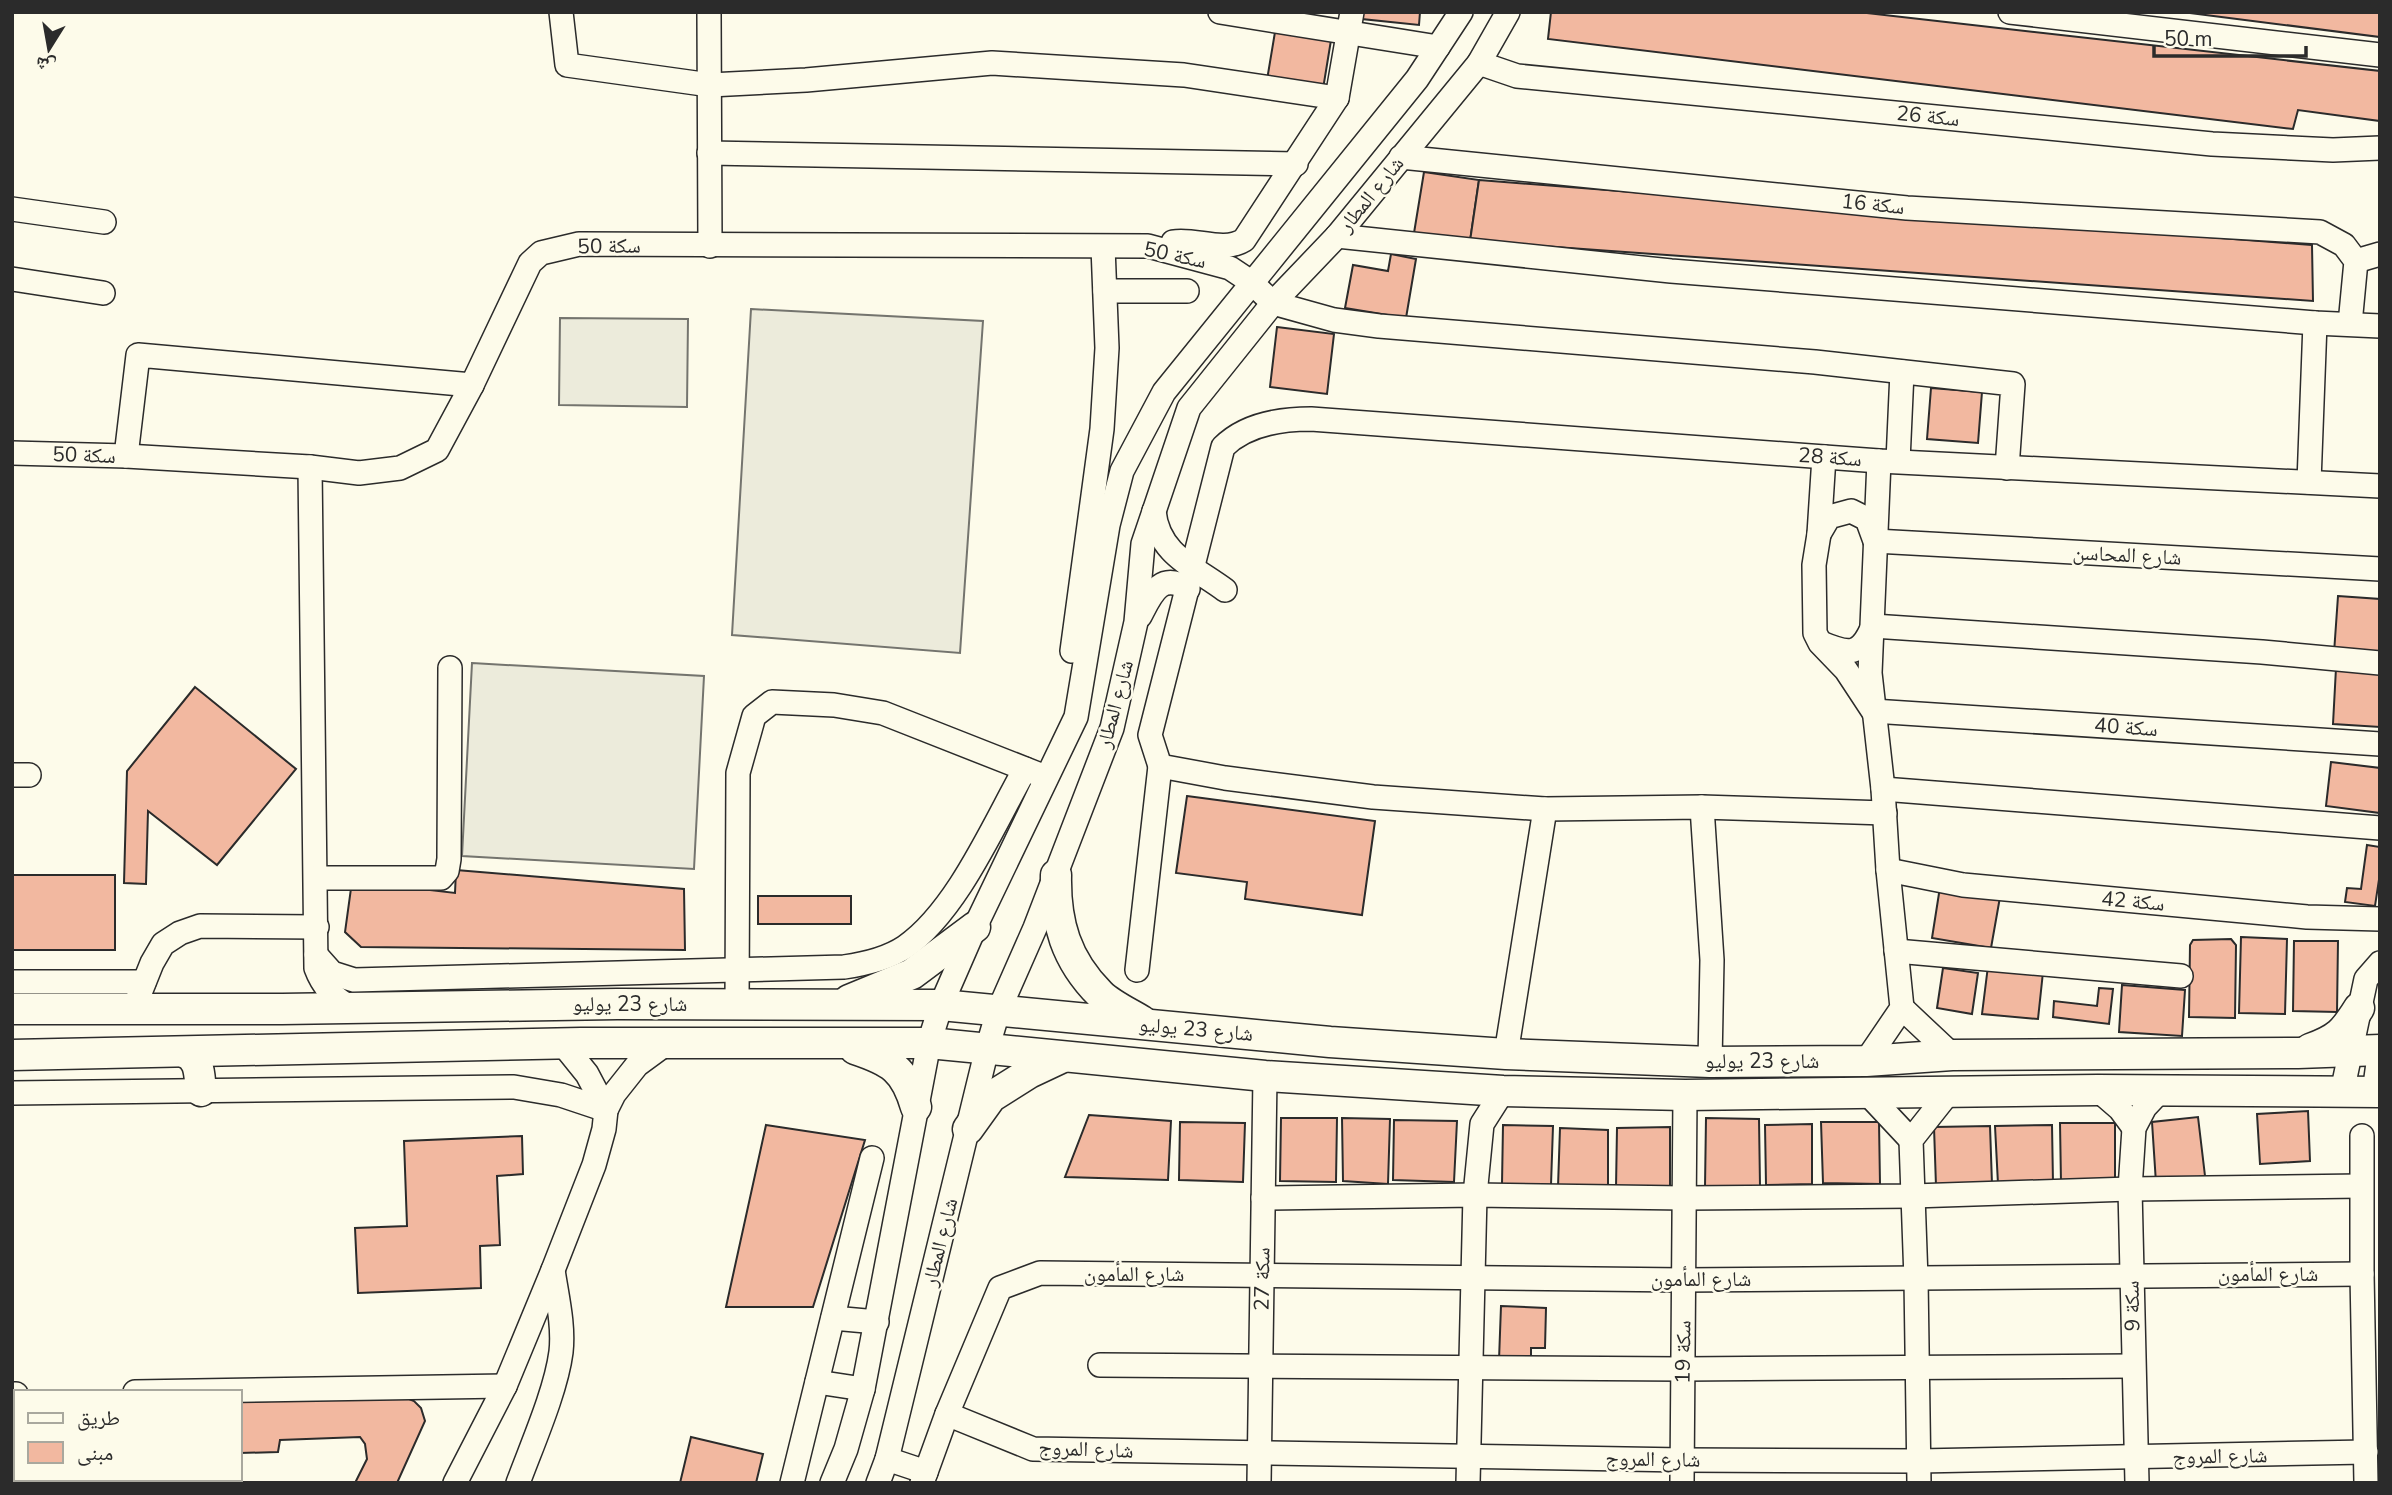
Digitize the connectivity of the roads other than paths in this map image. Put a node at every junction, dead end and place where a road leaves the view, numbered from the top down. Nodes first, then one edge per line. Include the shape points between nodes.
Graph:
1 (561, 12) edge
2 (709, 12) edge
3 (1220, 12) edge
4 (1461, 12) edge
5 (1508, 12) edge
6 (2010, 12) edge
7 (1350, 22) edge
8 (1438, 47) junction
9 (2380, 55) edge
10 (1479, 63) junction
11 (710, 85) junction
12 (1337, 98) junction
13 (2380, 148) edge
14 (709, 153) junction
15 (1401, 157) junction
16 (1296, 164) junction
17 (12, 209) edge
18 (104, 222) dead end
19 (1337, 236) junction
20 (710, 246) junction
21 (1148, 246) junction
22 (1102, 247) junction
23 (2350, 253) junction
24 (2380, 254) edge
25 (12, 279) edge
26 (1251, 282) junction
27 (1105, 291) junction
28 (1187, 291) dead end
29 (103, 293) dead end
30 (1273, 303) junction
31 (2315, 323) junction
32 (2350, 324) junction
33 (2380, 326) edge
34 (1902, 372) junction
35 (472, 385) junction
36 (12, 453) edge
37 (127, 456) junction
38 (1824, 457) junction
39 (1889, 461) junction
40 (310, 467) junction
41 (2007, 468) junction
42 (2309, 482) junction
43 (2380, 486) edge
44 (1154, 508) junction
45 (1819, 534) junction
46 (1875, 541) junction
47 (1193, 566) junction
48 (2380, 569) edge
49 (1188, 589) junction
50 (1225, 590) dead end
51 (1136, 622) junction
52 (1873, 626) junction
53 (1820, 643) junction
54 (2380, 663) edge
55 (450, 668) dead end
56 (1873, 711) junction
57 (2380, 744) edge
58 (1061, 748) junction
59 (1160, 766) junction
60 (1036, 773) junction
61 (1883, 789) junction
62 (1702, 807) junction
63 (1545, 808) junction
64 (1885, 813) junction
65 (2380, 828) edge
66 (1888, 870) junction
67 (1056, 875) junction
68 (316, 878) junction
69 (2380, 919) edge
70 (317, 927) junction
71 (975, 927) junction
72 (1896, 951) junction
73 (316, 961) junction
74 (2380, 962) edge
75 (738, 970) junction
76 (1138, 970) dead end
77 (2180, 976) dead end
78 (12, 982) edge
79 (139, 995) junction
80 (737, 1004) junction
81 (836, 1005) junction
82 (941, 1005) junction
83 (352, 1008) junction
84 (1902, 1008) junction
85 (2359, 1008) junction
86 (12, 1009) edge
87 (282, 1009) junction
88 (998, 1012) junction
89 (1149, 1025) junction
90 (835, 1042) junction
91 (667, 1043) junction
92 (929, 1043) junction
93 (562, 1044) junction
94 (986, 1049) junction
95 (2380, 1049) edge
96 (184, 1052) junction
97 (2349, 1052) junction
98 (2298, 1053) junction
99 (1506, 1054) junction
100 (12, 1055) edge
101 (1952, 1055) junction
102 (1064, 1057) junction
103 (1866, 1061) junction
104 (1710, 1062) junction
105 (1265, 1076) junction
106 (1446, 1087) junction
107 (2098, 1090) junction
108 (2161, 1090) junction
109 (201, 1091) junction
110 (1503, 1091) junction
111 (1949, 1092) junction
112 (2342, 1092) junction
113 (12, 1093) edge
114 (1867, 1093) junction
115 (2377, 1093) edge
116 (1685, 1095) junction
117 (916, 1107) junction
118 (606, 1110) junction
119 (1482, 1124) junction
120 (2134, 1128) junction
121 (968, 1129) junction
122 (2362, 1136) dead end
123 (1911, 1140) junction
124 (872, 1158) dead end
125 (2361, 1186) junction
126 (2130, 1189) junction
127 (1475, 1195) junction
128 (1913, 1196) junction
129 (1263, 1198) junction
130 (1685, 1198) junction
131 (553, 1270) junction
132 (1262, 1274) junction
133 (2362, 1274) junction
134 (2131, 1275) junction
135 (1472, 1276) junction
136 (1916, 1279) junction
137 (1684, 1280) junction
138 (833, 1318) junction
139 (877, 1322) junction
140 (1100, 1365) dead end
141 (1261, 1366) junction
142 (1471, 1366) junction
143 (2133, 1366) junction
144 (1683, 1369) junction
145 (1918, 1369) junction
146 (817, 1382) junction
147 (505, 1386) junction
148 (863, 1389) junction
149 (242, 1390) edge
150 (947, 1414) junction
151 (2366, 1452) junction
152 (1260, 1454) junction
153 (1468, 1455) junction
154 (2136, 1458) junction
155 (887, 1459) junction
156 (1682, 1471) edge
157 (1919, 1472) edge
158 (924, 1477) edge
159 (455, 1483) edge
160 (519, 1483) edge
161 (792, 1483) edge
162 (832, 1483) edge
163 (878, 1483) edge
164 (1259, 1483) edge
165 (1468, 1483) edge
166 (2137, 1483) edge
167 (2366, 1483) edge

1 - 11 street via 567,65
2 - 11 street
3 - 7 street
4 - 8 street, شارع المطار
5 - 10 street, شارع المطار
6 - 9 street
7 - 8 street
7 - 12 street
8 - 26 street, شارع المطار
10 - 13 street, سكة 26 via 1517,76 2212,144
10 - 15 street, شارع المطار
11 - 12 street via 992,63 1184,75
11 - 14 street
12 - 16 street
14 - 16 street
14 - 20 street
15 - 19 street, شارع المطار
15 - 23 street, سكة 16 via 1907,208 2319,232
16 - 21 street via 1237,244 1181,240
17 - 18 street
19 - 30 street, شارع المطار
19 - 31 street via 1671,271
20 - 22 street, سكة 50
20 - 35 street, سكة 50 via 579,244 541,253 530,263
21 - 22 street, سكة 50
21 - 26 street, سكة 50 via 1230,268
22 - 27 street
23 - 24 street
23 - 32 street
25 - 29 street
26 - 30 street, سكة 50
26 - 58 street, شارع المطار via 1164,392 1122,471 1108,525 1076,717
27 - 28 street
27 - 58 street via 1102,429
30 - 34 street via 1334,320 1379,326
30 - 44 street, شارع المطار via 1189,408
31 - 32 street
31 - 42 street
32 - 33 street
34 - 39 street
34 - 41 street via 2012,384
35 - 37 street via 138,355
35 - 40 street, سكة 50 via 436,450 422,459 400,468 359,473
36 - 37 street, سكة 50
37 - 40 street, سكة 50
38 - 39 street, سكة 28
38 - 45 street
38 - 47 street, سكة 28 via 1280,419 1234,435 1223,447
39 - 41 street, سكة 28
39 - 46 street
40 - 68 street
41 - 42 street, سكة 28
42 - 43 street, سكة 28
44 - 47 street via 1160,537
44 - 51 street, شارع المطار via 1143,544
45 - 46 street via 1829,517 1851,511 1867,519
45 - 53 street via 1814,565 1815,633
46 - 48 street, شارع المحاسن
46 - 52 street
47 - 49 street, سكة 28
47 - 50 street
49 - 51 street via 1174,583 1160,585
49 - 59 street, سكة 28 via 1150,735
51 - 67 street, شارع المطار via 1112,728
52 - 53 street via 1866,643 1857,649 1846,652
52 - 54 street
52 - 56 street
53 - 56 street via 1846,670
55 - 68 street via 447,872 441,878
56 - 57 street, سكة 40
56 - 61 street
58 - 60 street, شارع المطار
59 - 63 street via 1373,796
59 - 76 street
60 - 71 street, شارع المطار
60 - 75 street via 933,923 904,948 871,963 844,967
60 - 75 street via 883,713 772,702 754,716 738,773
61 - 64 street
61 - 65 street
62 - 63 street
62 - 64 street
62 - 104 street via 1712,960
63 - 99 street
64 - 66 street
66 - 69 street, سكة 42 via 1977,886 2307,918
66 - 72 street
67 - 88 street, شارع المطار
67 - 89 main road via 1055,905 1068,952 1101,996
68 - 70 street
70 - 73 street
70 - 79 street via 200,926 180,933 163,944
71 - 81 main road via 912,974
71 - 82 street, شارع المطار
72 - 77 street
72 - 84 street
73 - 75 street via 354,981
73 - 83 street via 325,988
73 - 87 street via 300,996
74 - 85 street via 2365,979
75 - 80 street
78 - 79 street
79 - 86 main road, شارع 23 يوليو
79 - 87 main road, شارع 23 يوليو
80 - 81 main road, شارع 23 يوليو
80 - 83 main road, شارع 23 يوليو
81 - 82 main road, شارع 23 يوليو
82 - 88 main road, شارع 23 يوليو
82 - 92 street, شارع المطار
83 - 87 main road, شارع 23 يوليو
84 - 101 street
84 - 103 street
85 - 97 street
85 - 98 main road via 2344,1032 2331,1042
88 - 89 main road, شارع 23 يوليو
88 - 94 street, شارع المطار
89 - 99 main road, شارع 23 يوليو
90 - 91 main road, شارع 23 يوليو
90 - 92 main road, شارع 23 يوليو
90 - 117 main road via 885,1059 910,1085
91 - 93 main road, شارع 23 يوليو
91 - 118 street via 638,1065
92 - 94 main road, شارع 23 يوليو
92 - 117 street, شارع المطار
93 - 96 main road, شارع 23 يوليو
93 - 118 street via 587,1074
94 - 102 main road, شارع 23 يوليو
94 - 121 street, شارع المطار
95 - 97 main road, شارع 23 يوليو
95 - 115 street
96 - 100 main road, شارع 23 يوليو
96 - 109 main road via 197,1061
97 - 98 main road, شارع 23 يوليو
97 - 112 street
98 - 101 main road, شارع 23 يوليو
99 - 104 main road, شارع 23 يوليو
101 - 103 main road, شارع 23 يوليو
102 - 105 main road, شارع 23 يوليو
102 - 121 main road via 991,1097
103 - 104 main road, شارع 23 يوليو
105 - 106 main road, شارع 23 يوليو
105 - 129 street, سكة 27
106 - 110 main road, شارع 23 يوليو
106 - 119 street via 1474,1109
107 - 108 main road, شارع 23 يوليو
107 - 111 main road, شارع 23 يوليو
107 - 120 street
108 - 112 main road, شارع 23 يوليو
108 - 120 street, سكة 9
109 - 113 street
109 - 118 street via 514,1087 561,1095
110 - 116 main road, شارع 23 يوليو
110 - 119 street
111 - 114 main road, شارع 23 يوليو
111 - 123 street
112 - 115 main road, شارع 23 يوليو
114 - 116 main road, شارع 23 يوليو
114 - 123 street
116 - 130 street, سكة 19
117 - 139 street, شارع المطار
118 - 131 street via 597,1156
119 - 127 street
120 - 126 street, سكة 9
121 - 155 street, شارع المطار
122 - 125 street
123 - 128 street
124 - 138 street
125 - 126 street
125 - 133 street
126 - 128 street
126 - 134 street, سكة 9
127 - 129 street
127 - 130 street
127 - 135 street
128 - 130 street
128 - 136 street
129 - 132 street, سكة 27
130 - 137 street, سكة 19
131 - 147 street
131 - 160 street via 561,1352
132 - 135 street, شارع المأمون
132 - 141 street, سكة 27
132 - 150 street, شارع المأمون via 1040,1273 1000,1288
133 - 134 street, شارع المأمون
133 - 151 street
134 - 136 street, شارع المأمون
134 - 143 street, سكة 9
135 - 137 street, شارع المأمون
135 - 142 street
136 - 137 street, شارع المأمون
136 - 145 street
137 - 144 street, سكة 19
138 - 139 street
138 - 146 street
139 - 148 street, شارع المطار
140 - 141 street
141 - 142 street
141 - 152 street, سكة 27
142 - 144 street
142 - 153 street
143 - 145 street
143 - 154 street, سكة 9
144 - 145 street
144 - 156 street, سكة 19
145 - 157 street
146 - 148 street
146 - 161 street
147 - 149 street
147 - 159 street
148 - 162 street, شارع المطار
150 - 152 street, شارع المروج via 1033,1449
150 - 158 street
151 - 154 street, شارع المروج
151 - 167 street
152 - 153 street, شارع المروج
152 - 164 street, سكة 27
153 - 156 street, شارع المروج
153 - 165 street
154 - 157 street, شارع المروج
154 - 166 street, سكة 9
155 - 158 street
155 - 163 street, شارع المطار
156 - 157 street, شارع المروج

